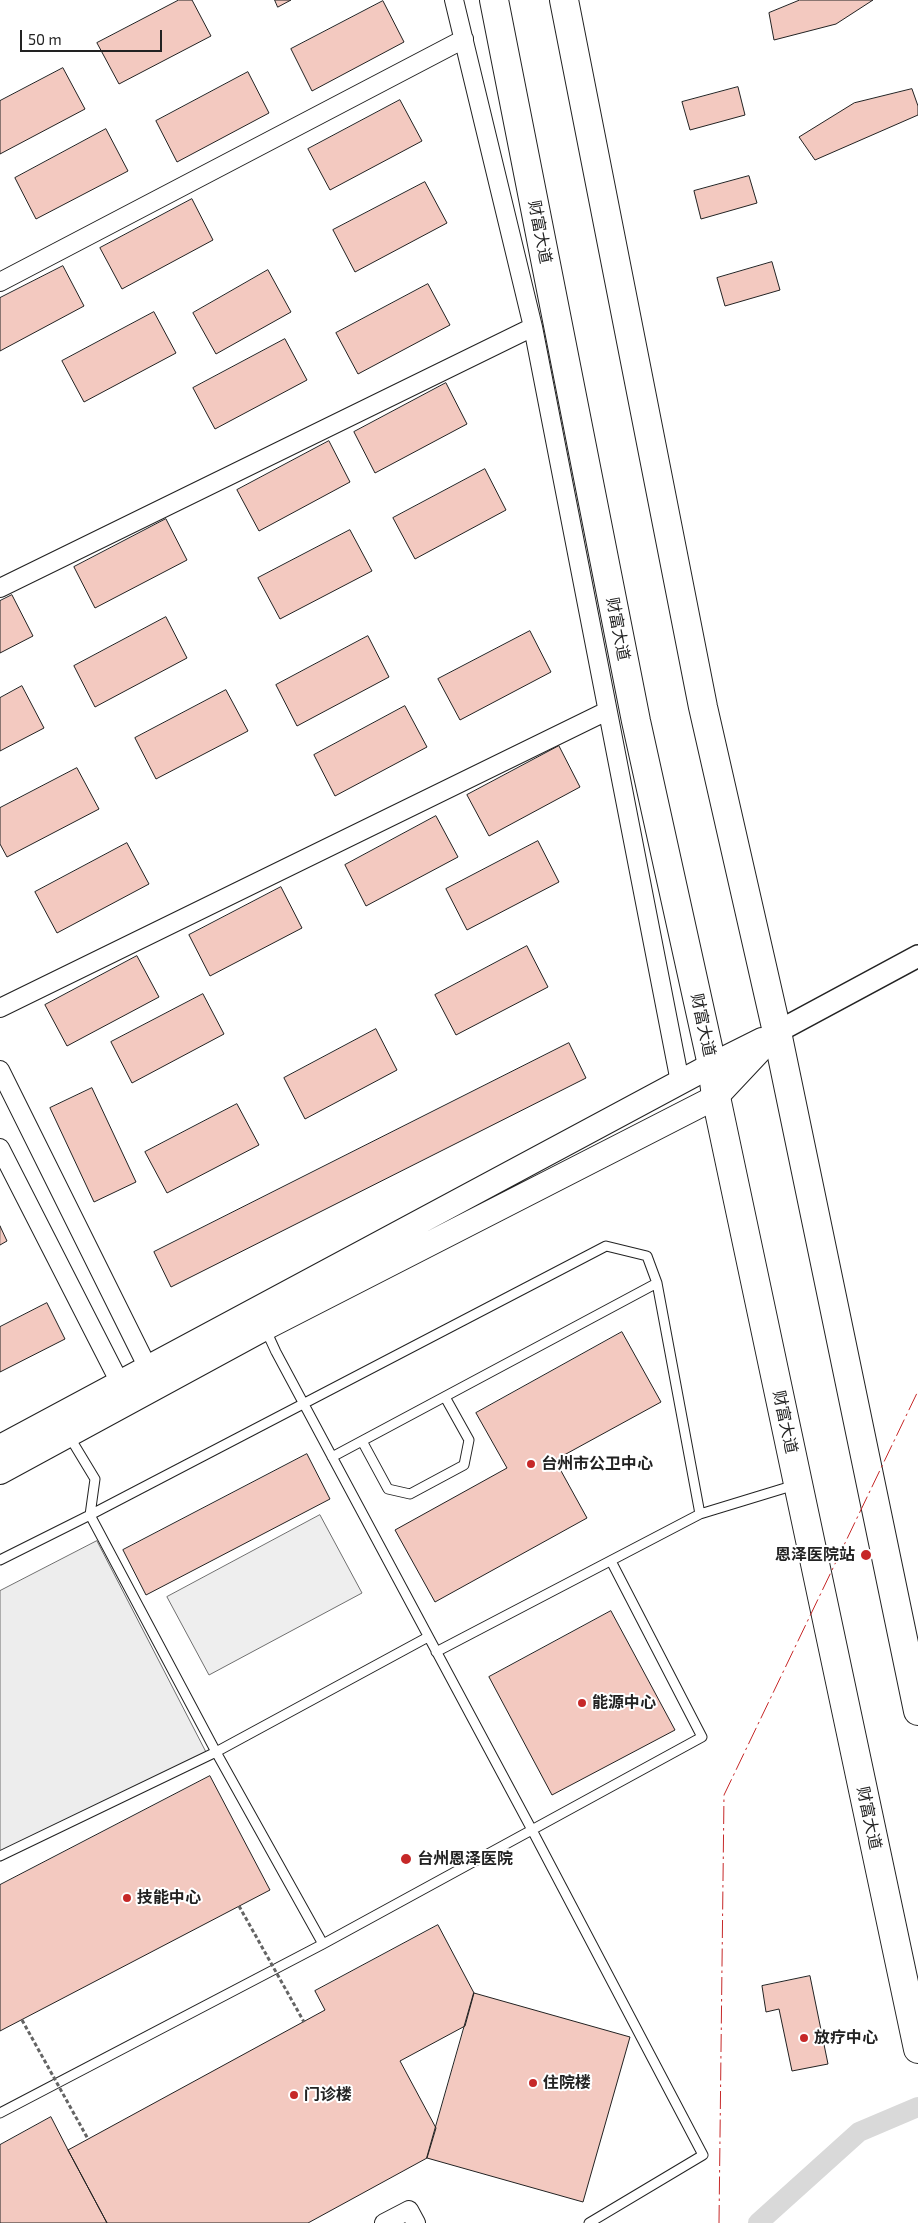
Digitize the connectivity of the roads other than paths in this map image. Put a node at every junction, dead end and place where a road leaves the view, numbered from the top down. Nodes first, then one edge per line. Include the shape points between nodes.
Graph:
1 (454, 0) edge
2 (494, 0) edge
3 (564, 0) edge
4 (464, 40) junction
5 (0, 282) edge
6 (533, 327) junction
7 (0, 588) edge
8 (607, 711) junction
9 (918, 956) edge
10 (0, 1008) edge
11 (777, 1032) junction
12 (712, 1065) junction
13 (0, 1070) edge
14 (680, 1082) junction
15 (716, 1097) junction
16 (0, 1148) edge
17 (657, 1283) junction
18 (261, 1319) junction
19 (148, 1368) junction
20 (120, 1383) junction
21 (445, 1397) junction
22 (304, 1403) junction
23 (63, 1426) junction
24 (362, 1441) junction
25 (0, 1447) edge
26 (332, 1457) junction
27 (0, 1472) edge
28 (798, 1484) junction
29 (700, 1514) junction
30 (90, 1515) junction
31 (0, 1560) edge
32 (611, 1561) junction
33 (428, 1637) junction
34 (436, 1652) junction
35 (918, 1711) edge
36 (216, 1752) junction
37 (532, 1830) junction
38 (0, 1856) edge
39 (322, 1944) junction
40 (918, 2050) edge
41 (0, 2112) edge
42 (384, 2223) edge
43 (416, 2223) edge
44 (589, 2223) edge

1 - 4 street
2 - 12 main road, 财富大道 via 636,722
3 - 11 main road via 703,708
4 - 5 street
4 - 6 street
6 - 7 street
6 - 8 street
8 - 10 street
8 - 14 street
9 - 11 street
11 - 12 main road
11 - 15 main road
11 - 35 main road
12 - 14 main road
12 - 15 main road, 财富大道
13 - 19 street
14 - 18 main road
15 - 18 main road
15 - 28 main road, 财富大道
16 - 20 street
17 - 21 lane
17 - 22 lane via 647,1256 606,1246
17 - 29 lane
18 - 19 main road
18 - 22 lane
18 - 23 main road
19 - 20 main road
20 - 23 main road
21 - 24 lane
21 - 24 lane via 469,1440 464,1465 410,1494 388,1489
22 - 26 lane
22 - 30 lane
23 - 25 main road
23 - 27 main road
23 - 30 lane via 95,1479
24 - 26 lane
26 - 33 lane
28 - 29 lane
28 - 40 main road, 财富大道
29 - 32 lane
30 - 31 lane
30 - 36 lane
32 - 34 lane
32 - 37 lane via 702,1737
33 - 34 lane
33 - 36 lane
34 - 37 lane
36 - 38 lane
36 - 39 lane
37 - 39 lane
37 - 44 lane via 703,2155
39 - 41 lane
42 - 43 street via 409,2210

